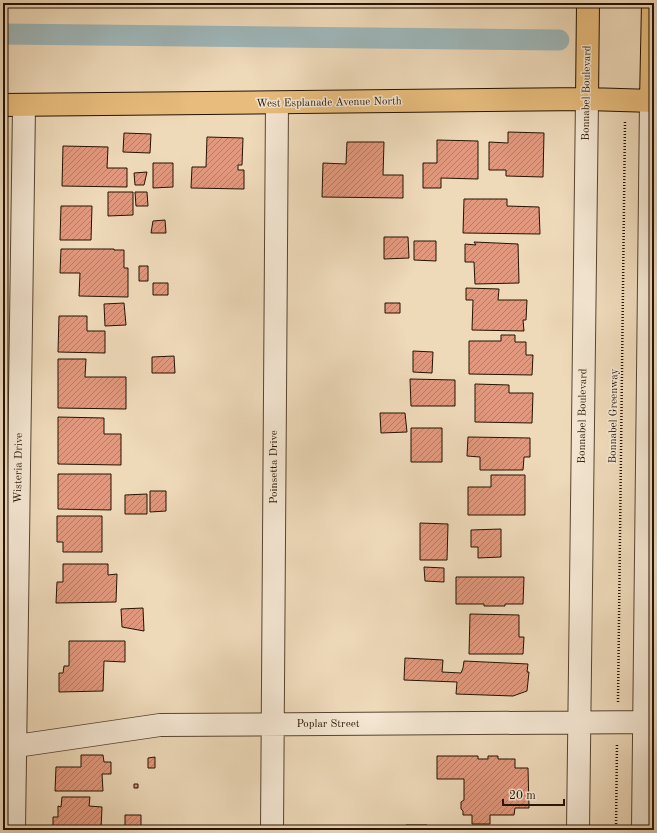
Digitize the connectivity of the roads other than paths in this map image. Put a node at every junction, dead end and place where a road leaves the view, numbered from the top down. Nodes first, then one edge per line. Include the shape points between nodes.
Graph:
1 (588, 3) edge
2 (653, 3) edge
3 (586, 99) junction
4 (653, 101) edge
5 (277, 103) junction
6 (3, 105) edge
7 (24, 106) junction
8 (579, 722) junction
9 (649, 722) edge
10 (272, 725) junction
11 (9, 747) edge
12 (14, 830) edge
13 (272, 830) edge
14 (578, 830) edge
15 (643, 830) edge

1 - 3 main road, Bonnabel Boulevard
2 - 4 main road
3 - 4 main road, West Esplanade Avenue North
3 - 5 main road, West Esplanade Avenue North
3 - 8 street, Bonnabel Boulevard
4 - 9 street
5 - 7 main road, West Esplanade Avenue North
5 - 10 street, Poinsetta Drive
6 - 7 main road, West Esplanade Avenue North
7 - 11 street, Wisteria Drive
8 - 9 street, Poplar Street
8 - 10 street, Poplar Street
8 - 14 street, Bonnabel Boulevard
9 - 15 street
10 - 11 street, Poplar Street via 160,725
10 - 13 street, Poinsetta Drive
11 - 12 street, Wisteria Drive

